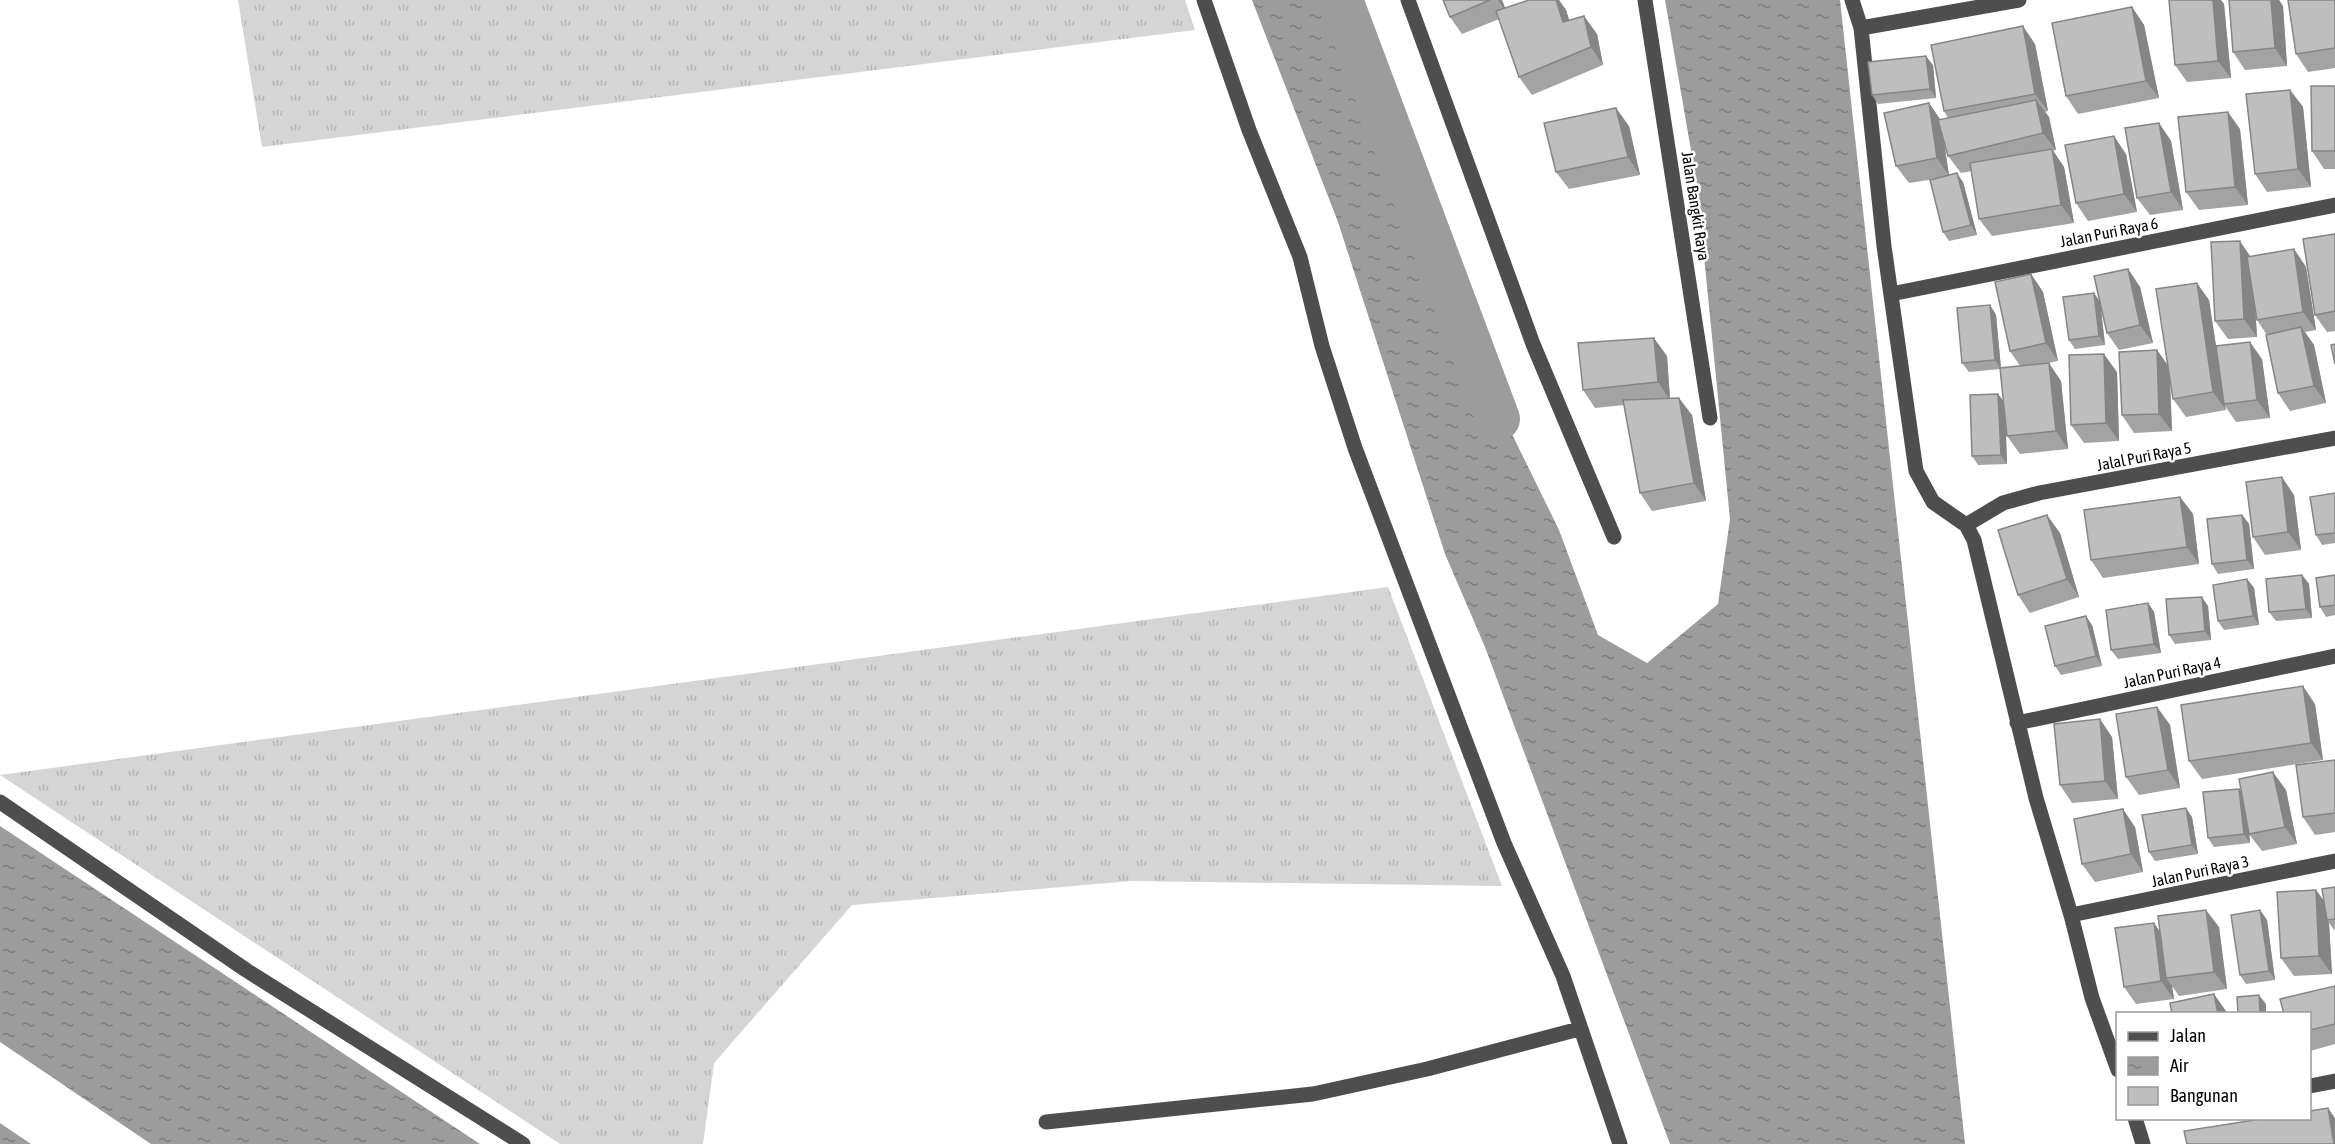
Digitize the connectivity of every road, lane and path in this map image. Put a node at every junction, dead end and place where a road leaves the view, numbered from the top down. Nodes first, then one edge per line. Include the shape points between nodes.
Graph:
1 (1204, 0) edge
2 (1408, 0) edge
3 (1645, 0) edge
4 (1852, 0) edge
5 (2019, 0) edge
6 (1861, 28) junction
7 (2335, 206) edge
8 (1891, 294) junction
9 (1710, 418) dead end
10 (2335, 438) edge
11 (1966, 525) junction
12 (1614, 537) dead end
13 (2335, 656) edge
14 (2017, 723) junction
15 (0, 802) edge
16 (2335, 861) edge
17 (2071, 915) junction
18 (1578, 1029) junction
19 (2116, 1064) edge
20 (2335, 1081) edge
21 (2311, 1086) edge
22 (2135, 1120) edge
23 (1046, 1122) dead end
24 (523, 1144) edge
25 (1620, 1144) edge
26 (2143, 1144) edge

1 - 18 street via 1249,130 1300,257 1322,346 1355,448 1504,843 1563,976
2 - 12 street via 1533,344
3 - 9 street, Jalan Bangkit Raya
4 - 6 street
5 - 6 street
6 - 8 street
7 - 8 street, Jalan Puri Raya 6
8 - 11 street via 1916,471 1933,502
10 - 11 street, Jalal Puri Raya 5 via 2039,493 2003,503
11 - 14 street via 1974,540 2002,646
13 - 14 street, Jalan Puri Raya 4
14 - 17 street
15 - 24 street via 246,970
16 - 17 street, Jalan Puri Raya 3
17 - 19 street via 2092,998
18 - 23 street via 1428,1069 1313,1094
18 - 25 street
20 - 21 street
22 - 26 street

